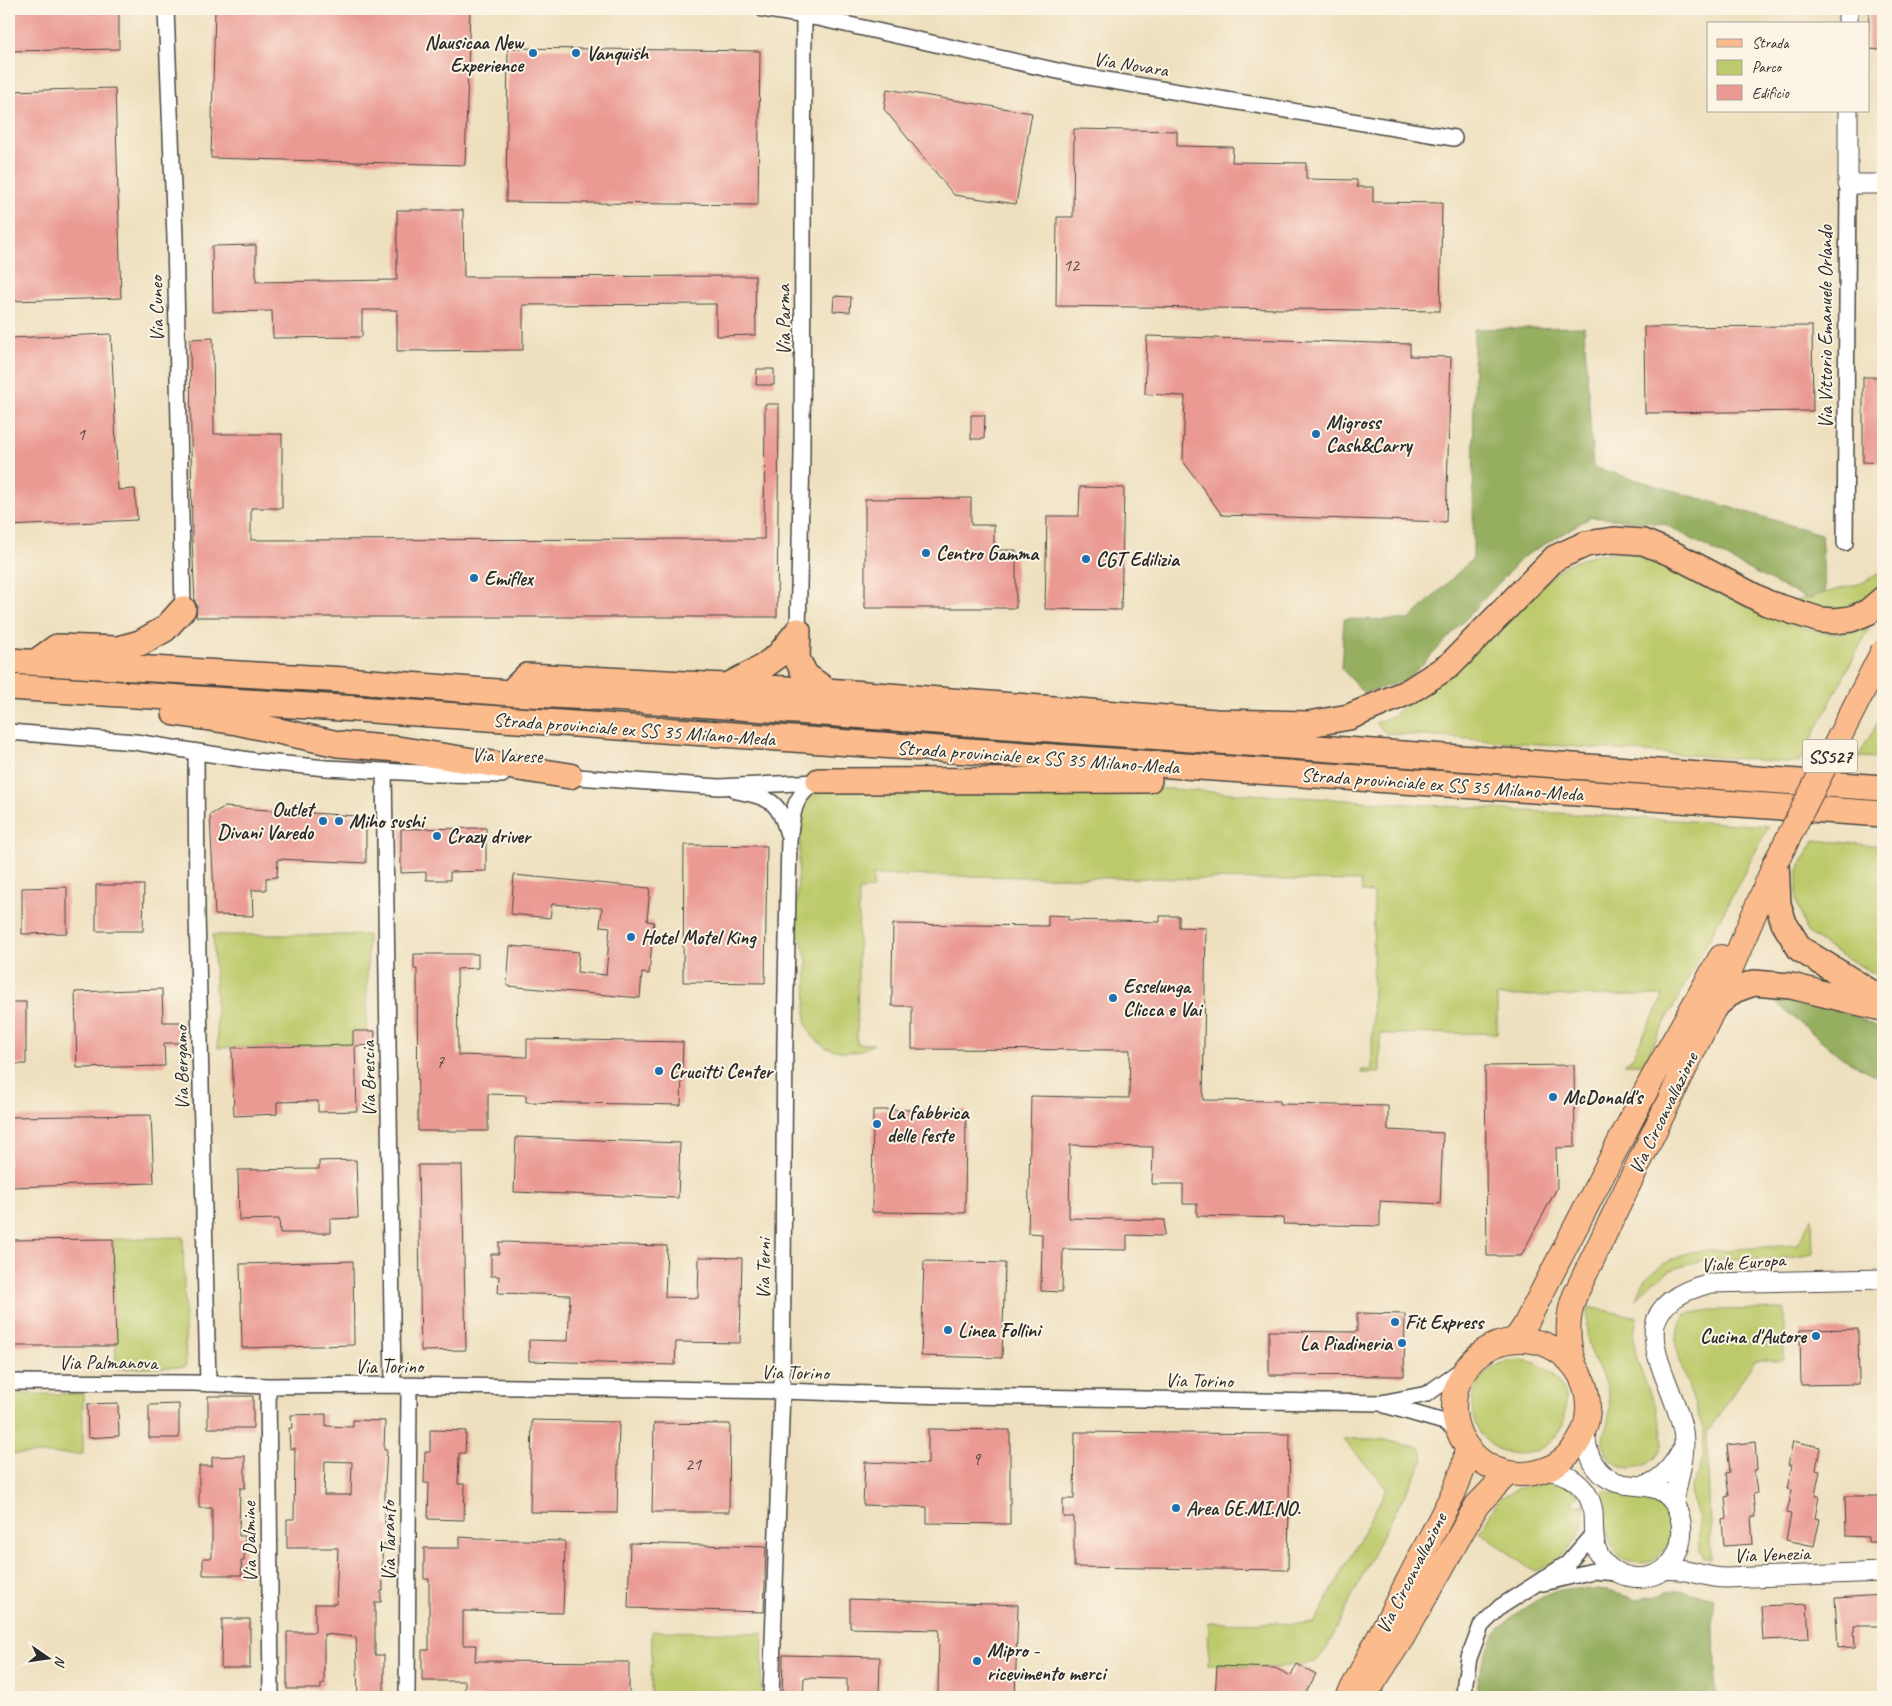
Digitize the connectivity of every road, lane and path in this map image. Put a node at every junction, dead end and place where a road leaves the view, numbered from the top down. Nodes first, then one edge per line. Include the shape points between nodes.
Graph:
1 (166, 9) edge
2 (763, 9) edge
3 (1848, 9) edge
4 (804, 12) edge
5 (1848, 22) edge
6 (1848, 112) edge
7 (1454, 138) dead end
8 (1848, 184) junction
9 (1883, 184) edge
10 (1846, 544) dead end
11 (1883, 599) edge
12 (183, 609) joint
13 (798, 632) junction
14 (1883, 651) edge
15 (9, 660) edge
16 (35, 663) junction
17 (729, 686) junction
18 (9, 688) edge
19 (827, 691) junction
20 (510, 693) junction
21 (9, 732) edge
22 (196, 752) junction
23 (384, 771) junction
24 (1883, 772) edge
25 (1712, 775) junction
26 (570, 776) junction
27 (819, 782) junction
28 (718, 787) junction
29 (1883, 788) edge
30 (1561, 793) junction
31 (1705, 802) junction
32 (1883, 814) edge
33 (1883, 830) edge
34 (789, 840) junction
35 (1776, 862) junction
36 (1883, 1000) edge
37 (1706, 1002) junction
38 (1883, 1009) edge
39 (1883, 1279) edge
40 (1515, 1340) junction
41 (1471, 1363) junction
42 (1575, 1367) junction
43 (9, 1382) edge
44 (208, 1384) junction
45 (393, 1385) junction
46 (268, 1386) junction
47 (409, 1386) junction
48 (782, 1391) junction
49 (1381, 1403) junction
50 (1586, 1426) junction
51 (1463, 1439) junction
52 (1684, 1443) junction
53 (1543, 1470) junction
54 (1508, 1473) junction
55 (1642, 1486) junction
56 (1674, 1503) junction
57 (1594, 1533) junction
58 (1664, 1570) junction
59 (1883, 1572) edge
60 (1617, 1573) junction
61 (1529, 1586) junction
62 (271, 1697) edge
63 (407, 1697) edge
64 (771, 1697) edge
65 (1348, 1697) edge
66 (1364, 1697) edge
67 (1464, 1697) edge

1 - 12 street, Via Cuneo via 175,238
2 - 4 street, Via Novara
3 - 5 street
4 - 7 street, Via Novara via 1076,75
4 - 13 street, Via Parma
6 - 8 street, Via Vittorio Emanuele Orlando
8 - 9 street
8 - 10 street, Via Vittorio Emanuele Orlando
11 - 19 highway via 1868,612 1851,619 1820,620 1767,603 1643,542 1614,540 1586,544 1555,558 1450,665 1408,692 1349,717 1309,724 1216,722
12 - 16 highway via 165,629 140,643 118,648 58,647
13 - 17 highway via 779,655
13 - 19 highway via 797,660 806,676
14 - 35 main road, Via Circonvallazione / SS527, bridge
15 - 16 highway
16 - 20 highway, Strada provinciale ex SS 35 Milano-Meda via 345,680
17 - 19 highway
17 - 20 highway via 527,676
18 - 26 highway via 236,722 338,744 397,749
18 - 30 highway, Strada provinciale ex SS 35 Milano-Meda
20 - 25 highway, Strada provinciale ex SS 35 Milano-Meda
21 - 22 street, Via Varese via 135,742
22 - 23 street, Via Varese via 255,761
22 - 44 street, Via Bergamo
23 - 26 street, Via Varese
23 - 45 street, Via Brescia
24 - 25 highway
25 - 29 highway, Strada provinciale ex SS 35 Milano-Meda
26 - 28 street, Via Varese
27 - 28 street, Via Varese
27 - 30 highway via 1155,780 1426,798
27 - 34 street via 806,788 798,800
28 - 34 street via 773,802 783,816
30 - 31 highway, Strada provinciale ex SS 35 Milano-Meda
31 - 32 highway, Strada provinciale ex SS 35 Milano-Meda
31 - 33 highway via 1819,823
34 - 48 street, Via Terni
35 - 36 highway via 1778,904 1784,923 1800,949
35 - 37 main road, Via Circonvallazione / SS527
37 - 38 highway via 1754,983 1791,986
37 - 40 main road, Via Circonvallazione via 1650,1081
37 - 42 main road, Via Circonvallazione via 1575,1295 1569,1343
39 - 52 street, Viale Europa via 1710,1283 1690,1288 1672,1298 1656,1322 1654,1340 1680,1420
40 - 41 main road via 1490,1348
40 - 42 main road via 1551,1347
41 - 49 street, Via Torino via 1427,1394
41 - 51 main road via 1455,1396 1454,1414
42 - 50 main road via 1587,1396
43 - 44 street, Via Palmanova
44 - 46 street, Via Torino
45 - 46 street, Via Torino
45 - 47 street, Via Torino
46 - 62 street, Via Dalmine
47 - 48 street, Via Torino
47 - 63 street, Via Taranto
48 - 49 street, Via Torino
48 - 64 street, Via Terni
49 - 51 street, Via Torino via 1444,1422
50 - 53 main road via 1570,1453
50 - 55 street via 1589,1455 1600,1472 1616,1482
51 - 54 main road via 1486,1464
51 - 65 main road, Via Circonvallazione via 1464,1467 1454,1492
52 - 55 street via 1667,1471 1654,1482
52 - 56 street, Viale Europa
53 - 54 main road
53 - 57 street via 1564,1475 1583,1489 1592,1508
54 - 66 main road, Via Circonvallazione via 1477,1505 1402,1638
55 - 56 street via 1659,1490
56 - 58 street via 1681,1519 1681,1536 1675,1557
57 - 60 street via 1599,1556
57 - 61 street via 1568,1563
58 - 59 street, Via Venezia via 1726,1578
58 - 60 street via 1640,1578
60 - 61 street via 1592,1571
61 - 67 street via 1481,1626 1469,1658

